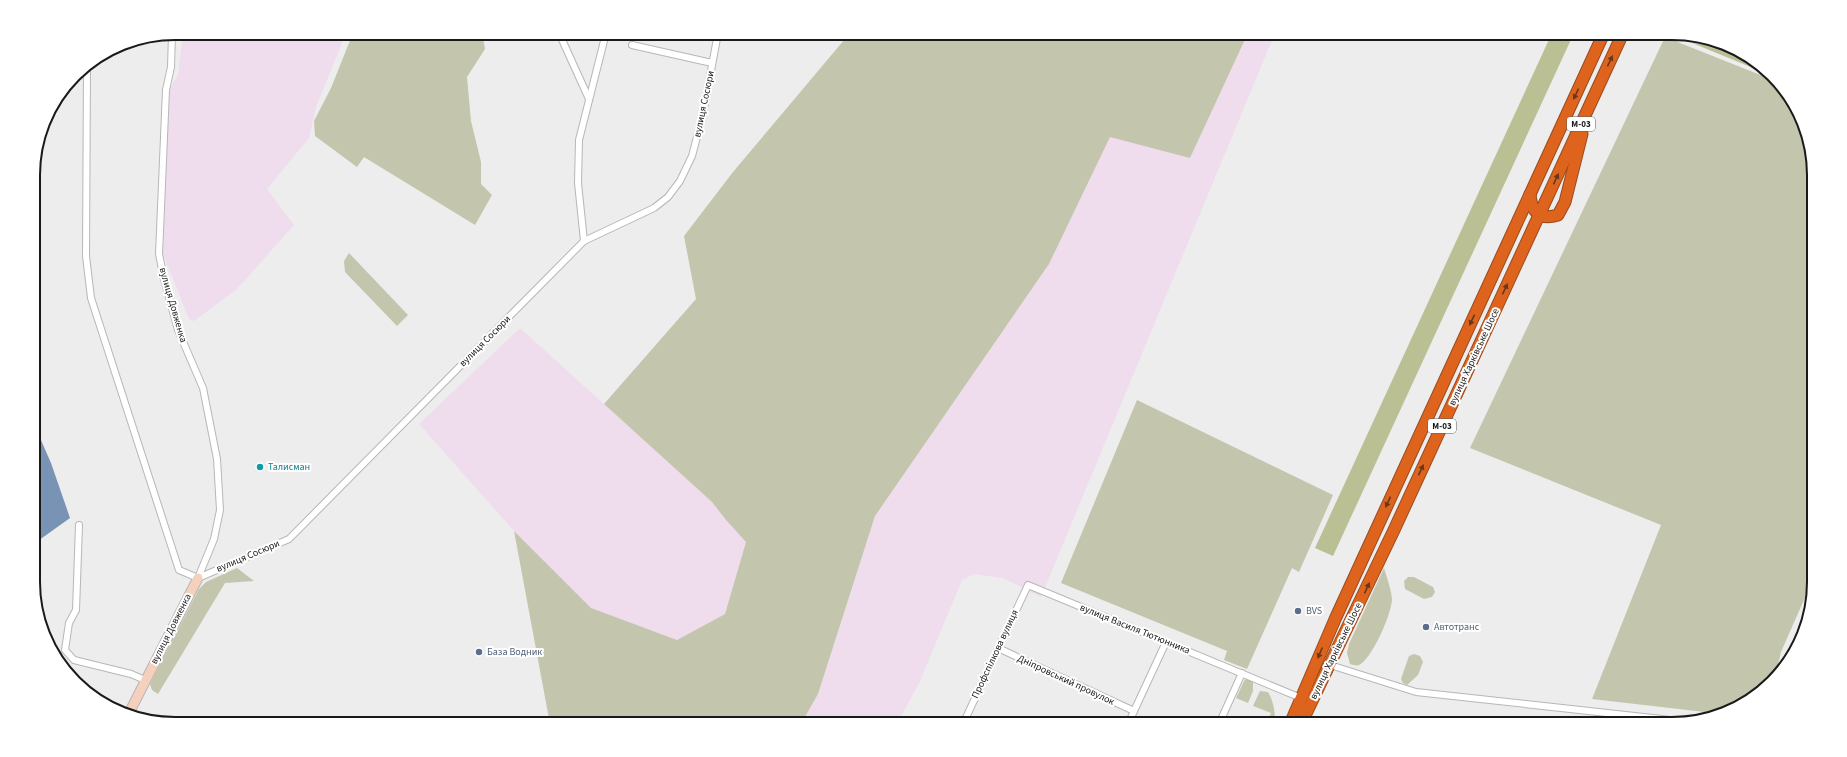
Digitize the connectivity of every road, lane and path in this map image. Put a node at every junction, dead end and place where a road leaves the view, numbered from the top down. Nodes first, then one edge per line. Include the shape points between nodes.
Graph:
1 (172, 40) edge
2 (562, 40) edge
3 (604, 40) edge
4 (717, 40) edge
5 (1601, 40) edge
6 (1620, 40) edge
7 (632, 45) dead end
8 (712, 63) junction
9 (87, 73) edge
10 (590, 99) junction
11 (1590, 105) junction
12 (1530, 193) junction
13 (1539, 214) junction
14 (584, 241) junction
15 (79, 525) dead end
16 (198, 578) junction
17 (1028, 585) joint
18 (1166, 642) junction
19 (998, 648) junction
20 (1330, 665) junction
21 (1242, 673) junction
22 (145, 680) junction
23 (1301, 698) junction
24 (1312, 702) junction
25 (131, 709) edge
26 (1134, 711) junction
27 (968, 717) edge
28 (1131, 717) edge
29 (1222, 717) edge
30 (1293, 717) edge
31 (1304, 717) edge
32 (1644, 717) edge

1 - 16 street, вулиця Довженка via 171,67 166,90 159,254 178,330 203,388 217,459 220,510 214,539
2 - 10 street
3 - 10 street
4 - 8 street, вулиця Сосюри
5 -> 12 highway, вулиця Харківське Шосе / М-03
11 -> 6 highway, вулиця Харківське Шосе / М-03
7 - 8 street, вулиця Сосюри
8 - 14 street, вулиця Сосюри via 692,156 680,181 668,197 654,208
9 - 16 street via 86,256 91,298 179,570
10 - 14 street via 580,140 578,183
13 -> 11 highway, вулиця Харківське Шосе / М-03
11 - 13 highway via 1562,210 1558,215 1551,217
12 - 13 highway via 1532,207
12 -> 23 highway, вулиця Харківське Шосе / М-03
20 -> 13 highway, вулиця Харківське Шосе / М-03
14 - 16 street, вулиця Сосюри via 289,539
15 - 22 street via 76,610 69,623 65,650 74,660
16 - 22 street, вулиця Довженка
17 - 18 street, вулиця Василя Тютюнника
17 - 19 street, Профспілкова вулиця
18 - 21 street, вулиця Василя Тютюнника
18 - 26 street
19 - 26 street, Дніпровський провулок
19 - 27 street, Профспілкова вулиця
20 - 24 highway, вулиця Харківське Шосе / М-03
20 - 32 street via 1416,692
21 - 23 street, вулиця Василя Тютюнника
21 - 29 street
22 - 25 street, вулиця Довженка
23 - 24 highway
23 - 30 highway, вулиця Харківське Шосе / М-03
24 - 31 highway, вулиця Харківське Шосе / М-03
26 - 28 street

